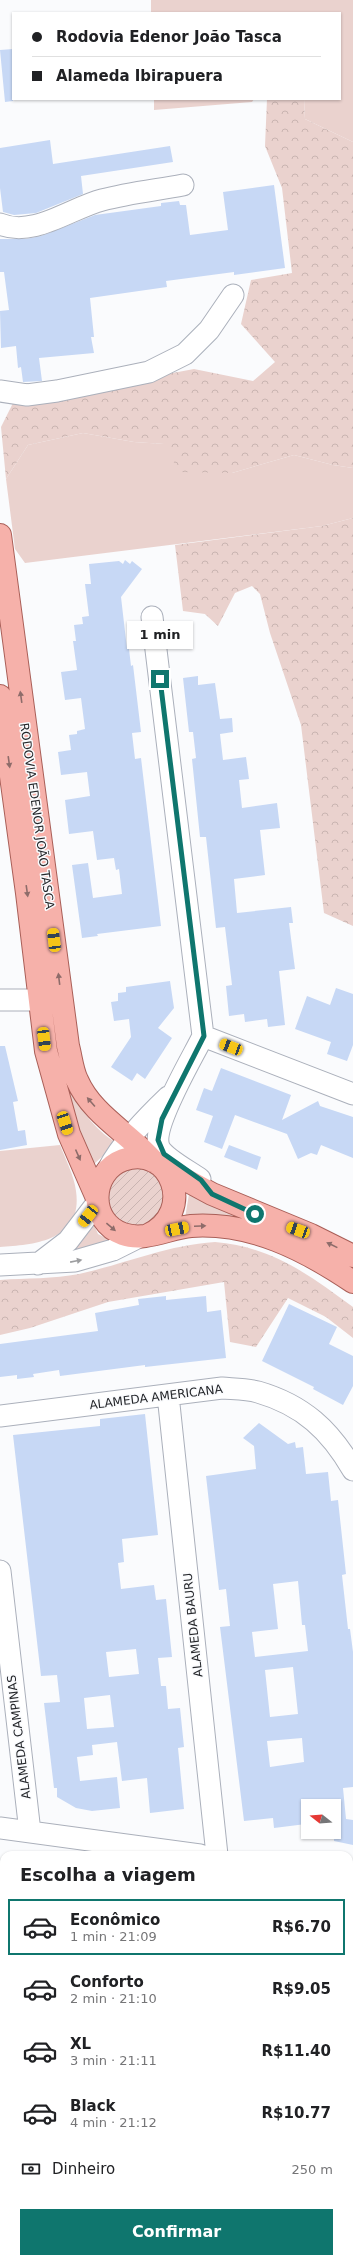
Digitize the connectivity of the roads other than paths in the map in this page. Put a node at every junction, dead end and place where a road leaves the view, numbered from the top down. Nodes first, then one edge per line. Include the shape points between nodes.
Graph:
1 (183, 185) dead end
2 (0, 224) edge
3 (233, 295) dead end
4 (0, 391) edge
5 (0, 536) edge
6 (152, 617) dead end
7 (0, 696) edge
8 (2, 724) edge
9 (29, 835) junction
10 (0, 1000) edge
11 (40, 1000) junction
12 (204, 1036) junction
13 (175, 1091) junction
14 (353, 1094) edge
15 (122, 1132) junction
16 (157, 1164) junction
17 (107, 1171) junction
18 (212, 1194) junction
19 (97, 1200) junction
20 (144, 1236) junction
21 (353, 1256) edge
22 (38, 1264) junction
23 (0, 1265) edge
24 (353, 1282) edge
25 (168, 1395) junction
26 (0, 1416) edge
27 (353, 1470) edge
28 (0, 1571) edge
29 (0, 1828) edge
30 (30, 1832) junction
31 (170, 1851) edge
32 (217, 1851) edge

1 - 2 street via 101,200 43,224 8,227
3 - 4 street via 209,330 184,354 149,372 27,396
9 -> 5 main road, RODOVIA EDENOR JOÃO TASCA
6 - 12 street
7 - 8 main road, RODOVIA EDENOR JOÃO TASCA
8 -> 9 main road, RODOVIA EDENOR JOÃO TASCA
9 -> 11 main road, RODOVIA EDENOR JOÃO TASCA
15 -> 9 main road, RODOVIA EDENOR JOÃO TASCA via 88,1100 76,1079
10 - 11 street
11 -> 19 main road, RODOVIA EDENOR JOÃO TASCA via 46,1051 58,1099 69,1134
12 - 13 street
12 - 14 street
13 - 15 street via 147,1117
13 - 18 street via 158,1130 159,1146 164,1154 201,1180
15 - 16 main road, RODOVIA EDENOR JOÃO TASCA
15 - 17 street
16 - 17 main road via 133,1158 124,1160
16 - 18 main road, RODOVIA EDENOR JOÃO TASCA
16 - 20 main road via 172,1181 175,1200 170,1218 164,1225
17 - 19 main road via 101,1179
21 -> 18 main road, RODOVIA EDENOR JOÃO TASCA via 312,1235
19 -> 20 main road via 101,1216 113,1230 130,1236
19 - 22 street via 68,1241
22 -> 20 street via 81,1260 113,1250
20 -> 24 main road via 189,1226 218,1225 237,1228 269,1236 328,1265
22 - 23 street
25 - 26 street, ALAMEDA AMERICANA
25 - 27 street, ALAMEDA AMERICANA via 222,1388 257,1392 290,1404 316,1422 341,1449
25 - 32 street, ALAMEDA BAURU
28 - 30 street, ALAMEDA CAMPINAS
29 - 30 street
30 - 31 street

